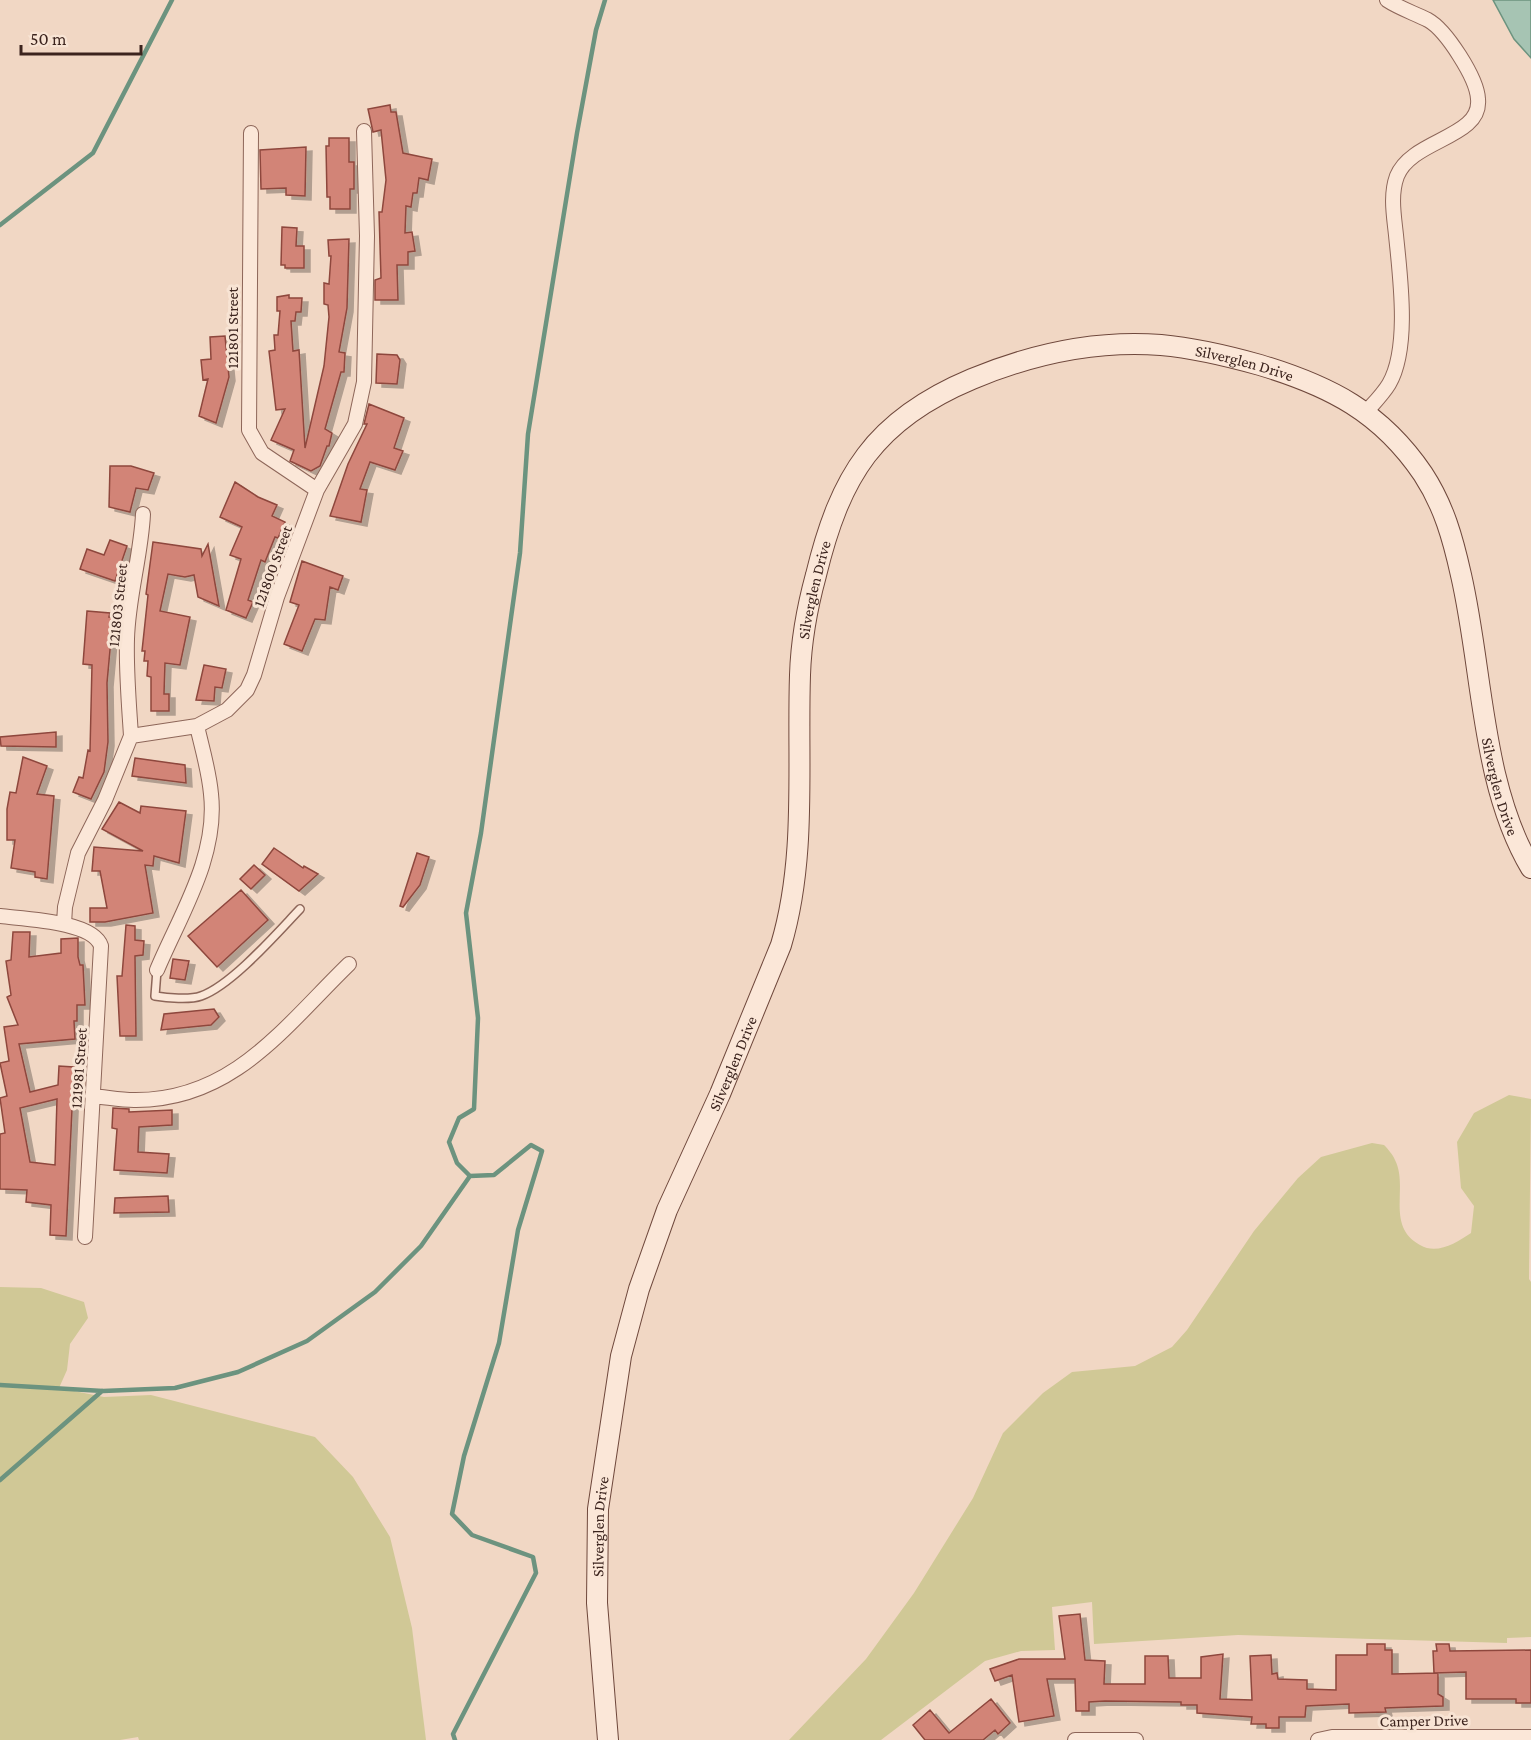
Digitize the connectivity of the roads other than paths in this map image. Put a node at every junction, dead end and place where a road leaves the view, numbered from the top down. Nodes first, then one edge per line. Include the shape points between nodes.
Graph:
1 (1387, 0) edge
2 (364, 131) dead end
3 (251, 133) dead end
4 (1366, 412) junction
5 (317, 490) junction
6 (143, 514) dead end
7 (197, 726) junction
8 (131, 736) junction
9 (1531, 868) edge
10 (300, 909) dead end
11 (0, 916) edge
12 (63, 924) junction
13 (349, 964) dead end
14 (157, 970) joint
15 (92, 1096) junction
16 (85, 1237) dead end
17 (1531, 1737) edge
18 (1397, 1739) edge
19 (608, 1740) edge
20 (1075, 1740) edge
21 (1136, 1740) edge
22 (1318, 1740) edge

1 - 4 street via 1438,28 1452,44 1479,101 1477,113 1465,127 1421,149 1398,175 1393,208 1401,325 1399,349 1389,383
2 - 5 street, 121800 Street via 364,382 350,436
3 - 5 street, 121801 Street via 247,421 262,453
4 - 9 street, Silverglen Drive via 1411,458 1444,514 1465,593 1502,797
4 - 19 street, Silverglen Drive via 1311,382 1236,358 1143,344 1087,347 984,374 922,404 893,424 846,483 831,519 807,611 800,674 795,868 788,924 720,1094 667,1210 621,1356 598,1509 597,1603
5 - 7 street, 121800 Street via 247,690 227,710
6 - 8 street, 121803 Street via 127,639
7 - 8 street, 121800 Street
7 - 14 street via 211,795 208,843 197,880
8 - 12 street via 78,853
10 - 14 lane via 233,975 205,995 155,996
11 - 12 street, 121981 Street
12 - 15 street, 121981 Street via 93,935 102,951
13 - 15 street via 268,1046 216,1082 164,1098
15 - 16 street, 121981 Street
17 - 18 street, Camper Drive
18 - 22 street, Camper Drive
20 - 21 street

